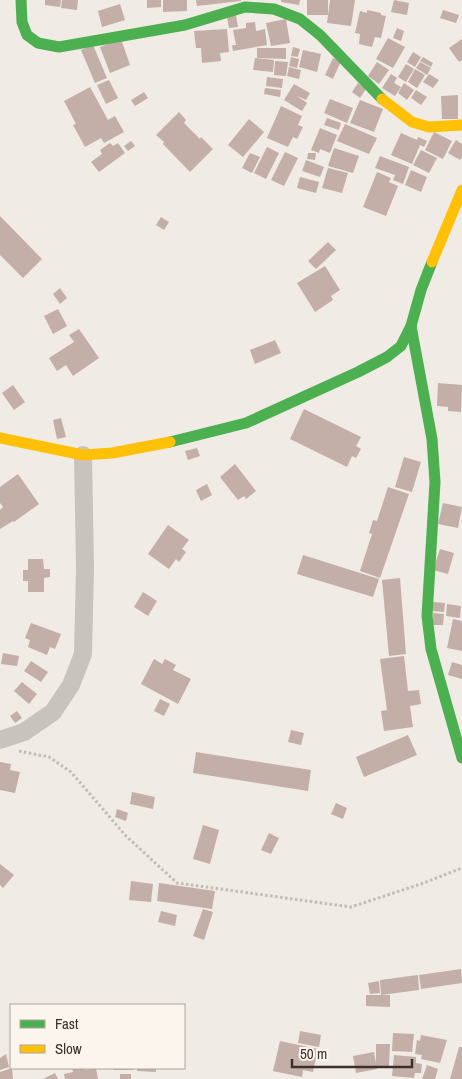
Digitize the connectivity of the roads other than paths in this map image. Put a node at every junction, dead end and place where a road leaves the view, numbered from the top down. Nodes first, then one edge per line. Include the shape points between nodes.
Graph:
1 (21, 0) edge
2 (462, 125) edge
3 (462, 190) edge
4 (412, 326) junction
5 (0, 438) edge
6 (83, 455) junction
7 (455, 709) edge
8 (0, 740) edge
9 (462, 758) edge

1 - 2 street via 25,34 32,41 60,47 185,25 245,7 274,9 300,18 387,104 412,122 429,127
3 - 4 street via 421,290
4 - 6 street via 401,346 387,357 246,423 191,438 112,453
4 - 7 street via 429,419 435,482 427,616 431,649
5 - 6 street
6 - 8 street via 83,654 72,685 53,712 24,732
7 - 9 street

